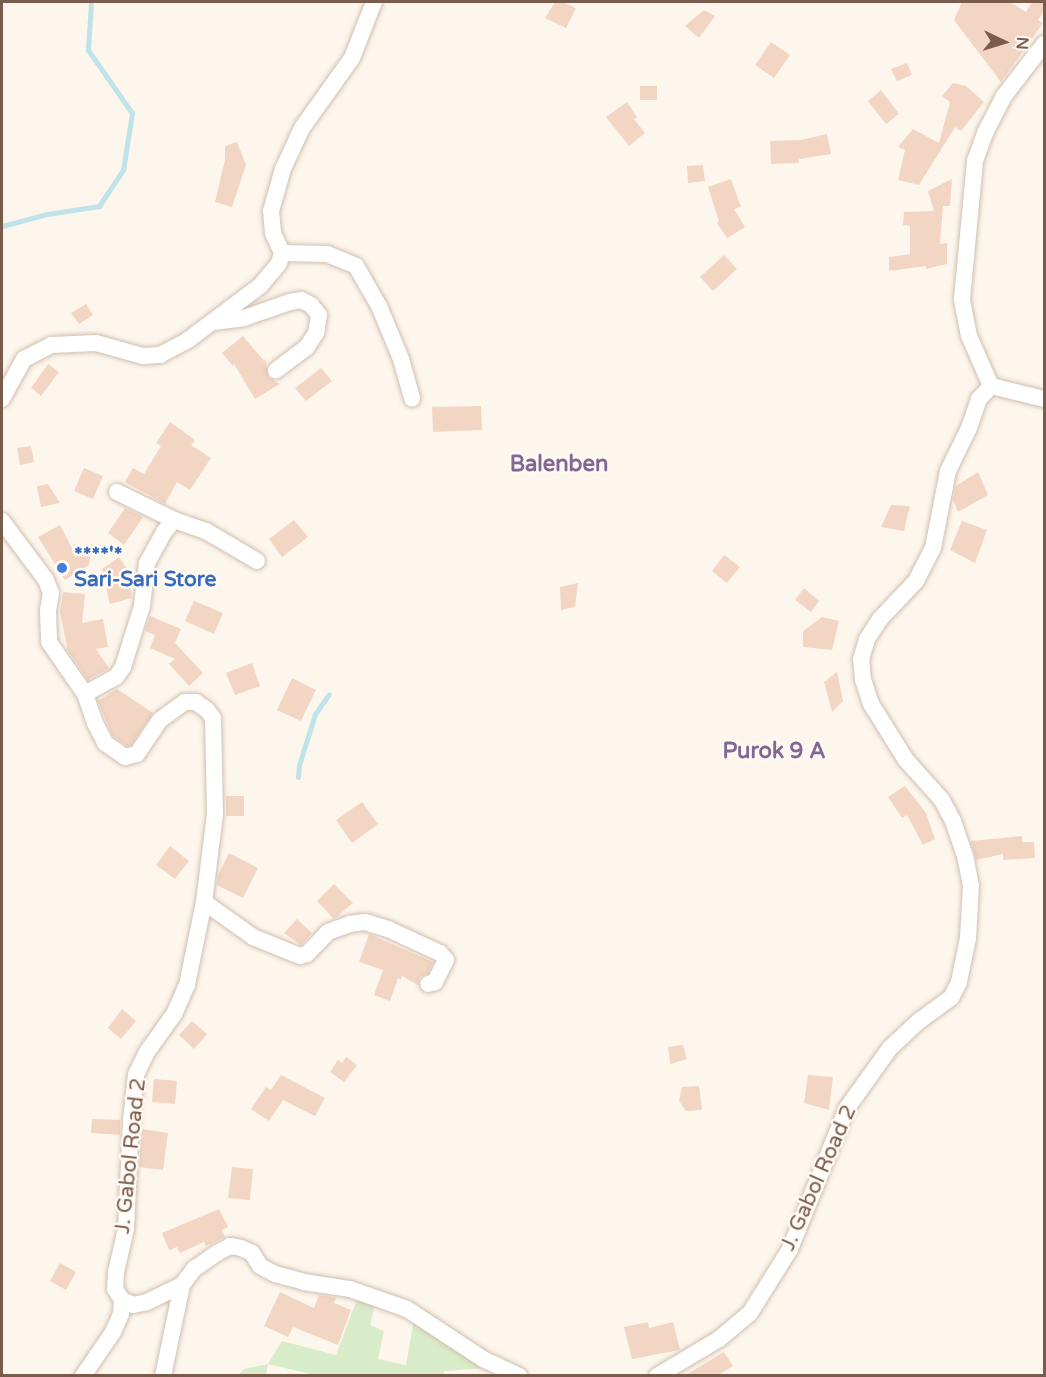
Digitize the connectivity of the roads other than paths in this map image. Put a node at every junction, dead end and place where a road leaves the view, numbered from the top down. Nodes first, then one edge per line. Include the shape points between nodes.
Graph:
1 (374, 2) edge
2 (1044, 44) edge
3 (282, 253) junction
4 (213, 322) junction
5 (276, 370) dead end
6 (991, 386) junction
7 (412, 398) dead end
8 (2, 399) edge
9 (1044, 399) edge
10 (117, 492) dead end
11 (174, 520) junction
12 (2, 521) edge
13 (257, 561) dead end
14 (85, 694) junction
15 (204, 902) junction
16 (428, 984) dead end
17 (182, 1285) junction
18 (122, 1300) junction
19 (83, 1376) edge
20 (163, 1376) edge
21 (519, 1376) edge
22 (657, 1376) edge

1 - 3 street via 352,58 302,128 283,169 271,211 273,232
2 - 6 street via 1004,96 975,161 962,299 969,336
3 - 4 street via 279,263 260,286
3 - 7 street via 327,254 356,266 379,306 401,358
4 - 5 street via 244,318 301,300 311,305 319,315 316,333 307,347
4 - 8 street via 160,355 143,356 96,343 51,345 24,359
6 - 9 street
6 - 22 street, J. Gabol Road 2 via 979,399 951,463 933,548 916,582 880,619 867,639 861,659 862,680 871,704 886,731 942,800 965,856 971,886 968,938 959,982 951,998 890,1048 847,1108 790,1250 750,1312 720,1339
10 - 11 street
11 - 13 street via 206,531
11 - 14 street via 147,562 142,606 123,667 116,677
12 - 14 street, J. Gabol Road 2 via 46,580 51,593 49,642
14 - 15 street, J. Gabol Road 2 via 105,743 125,757 137,754 160,720 185,702 196,702 213,718 215,814
15 - 16 street via 253,937 300,956 307,954 328,932 350,924 365,922 388,929 440,953 446,960 435,982
15 - 18 street, J. Gabol Road 2 via 187,985 136,1075 126,1229 116,1272 115,1289
17 - 18 street via 147,1302 133,1305
17 - 20 street
17 - 21 street via 204,1260 230,1246 241,1248 274,1274 350,1289 406,1309 483,1359
18 - 19 street via 113,1332

